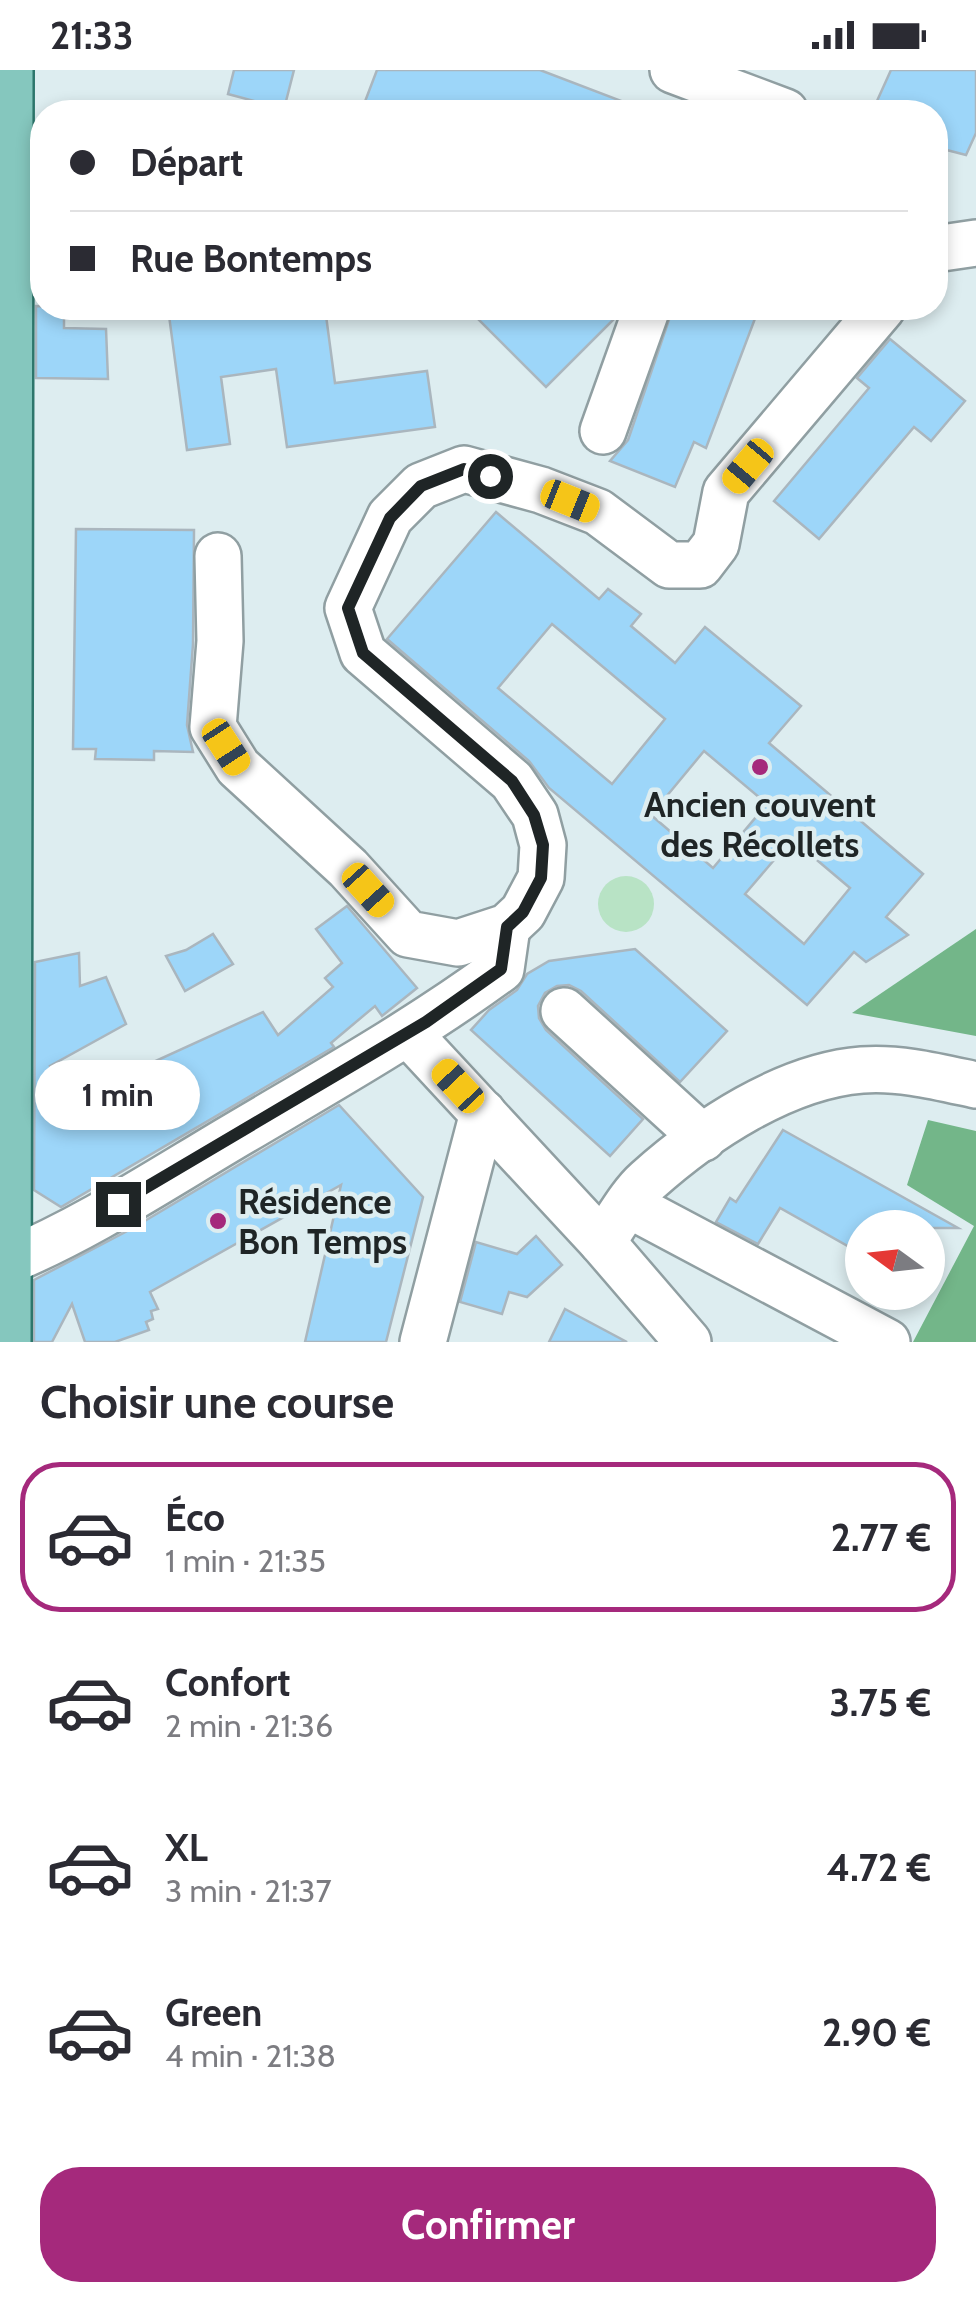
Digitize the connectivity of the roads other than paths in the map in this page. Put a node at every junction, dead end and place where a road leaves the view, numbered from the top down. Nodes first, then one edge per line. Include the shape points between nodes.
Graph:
1 (5, 70) edge
2 (673, 70) edge
3 (724, 91) edge
4 (750, 100) edge
5 (976, 244) edge
6 (948, 248) edge
7 (643, 320) edge
8 (872, 320) edge
9 (603, 431) dead end
10 (218, 556) dead end
11 (3, 602) edge
12 (507, 927) junction
13 (564, 1012) dead end
14 (408, 1033) junction
15 (976, 1086) edge
16 (482, 1113) junction
17 (704, 1138) junction
18 (629, 1205) junction
19 (602, 1242) junction
20 (4, 1262) junction
21 (3, 1342) edge
22 (423, 1342) edge
23 (688, 1342) edge
24 (887, 1342) edge

1 - 11 main road
2 - 3 street
3 - 4 street
5 - 6 street
7 - 9 street
8 - 12 street via 726,492 716,544 700,565 669,566 598,512 464,469 421,486 390,518 348,608 363,653 512,781 534,815 543,845 541,878
10 - 12 street via 214,728 238,766 408,934 458,943
11 - 20 main road
12 - 14 street via 501,969
13 - 17 street
14 - 16 street
14 - 20 street via 118,1204
15 - 17 street via 885,1071 826,1075 736,1113
16 - 19 street
16 - 22 street
17 - 18 street via 644,1183
18 - 19 street
18 - 24 street
19 - 23 street
20 - 21 main road

